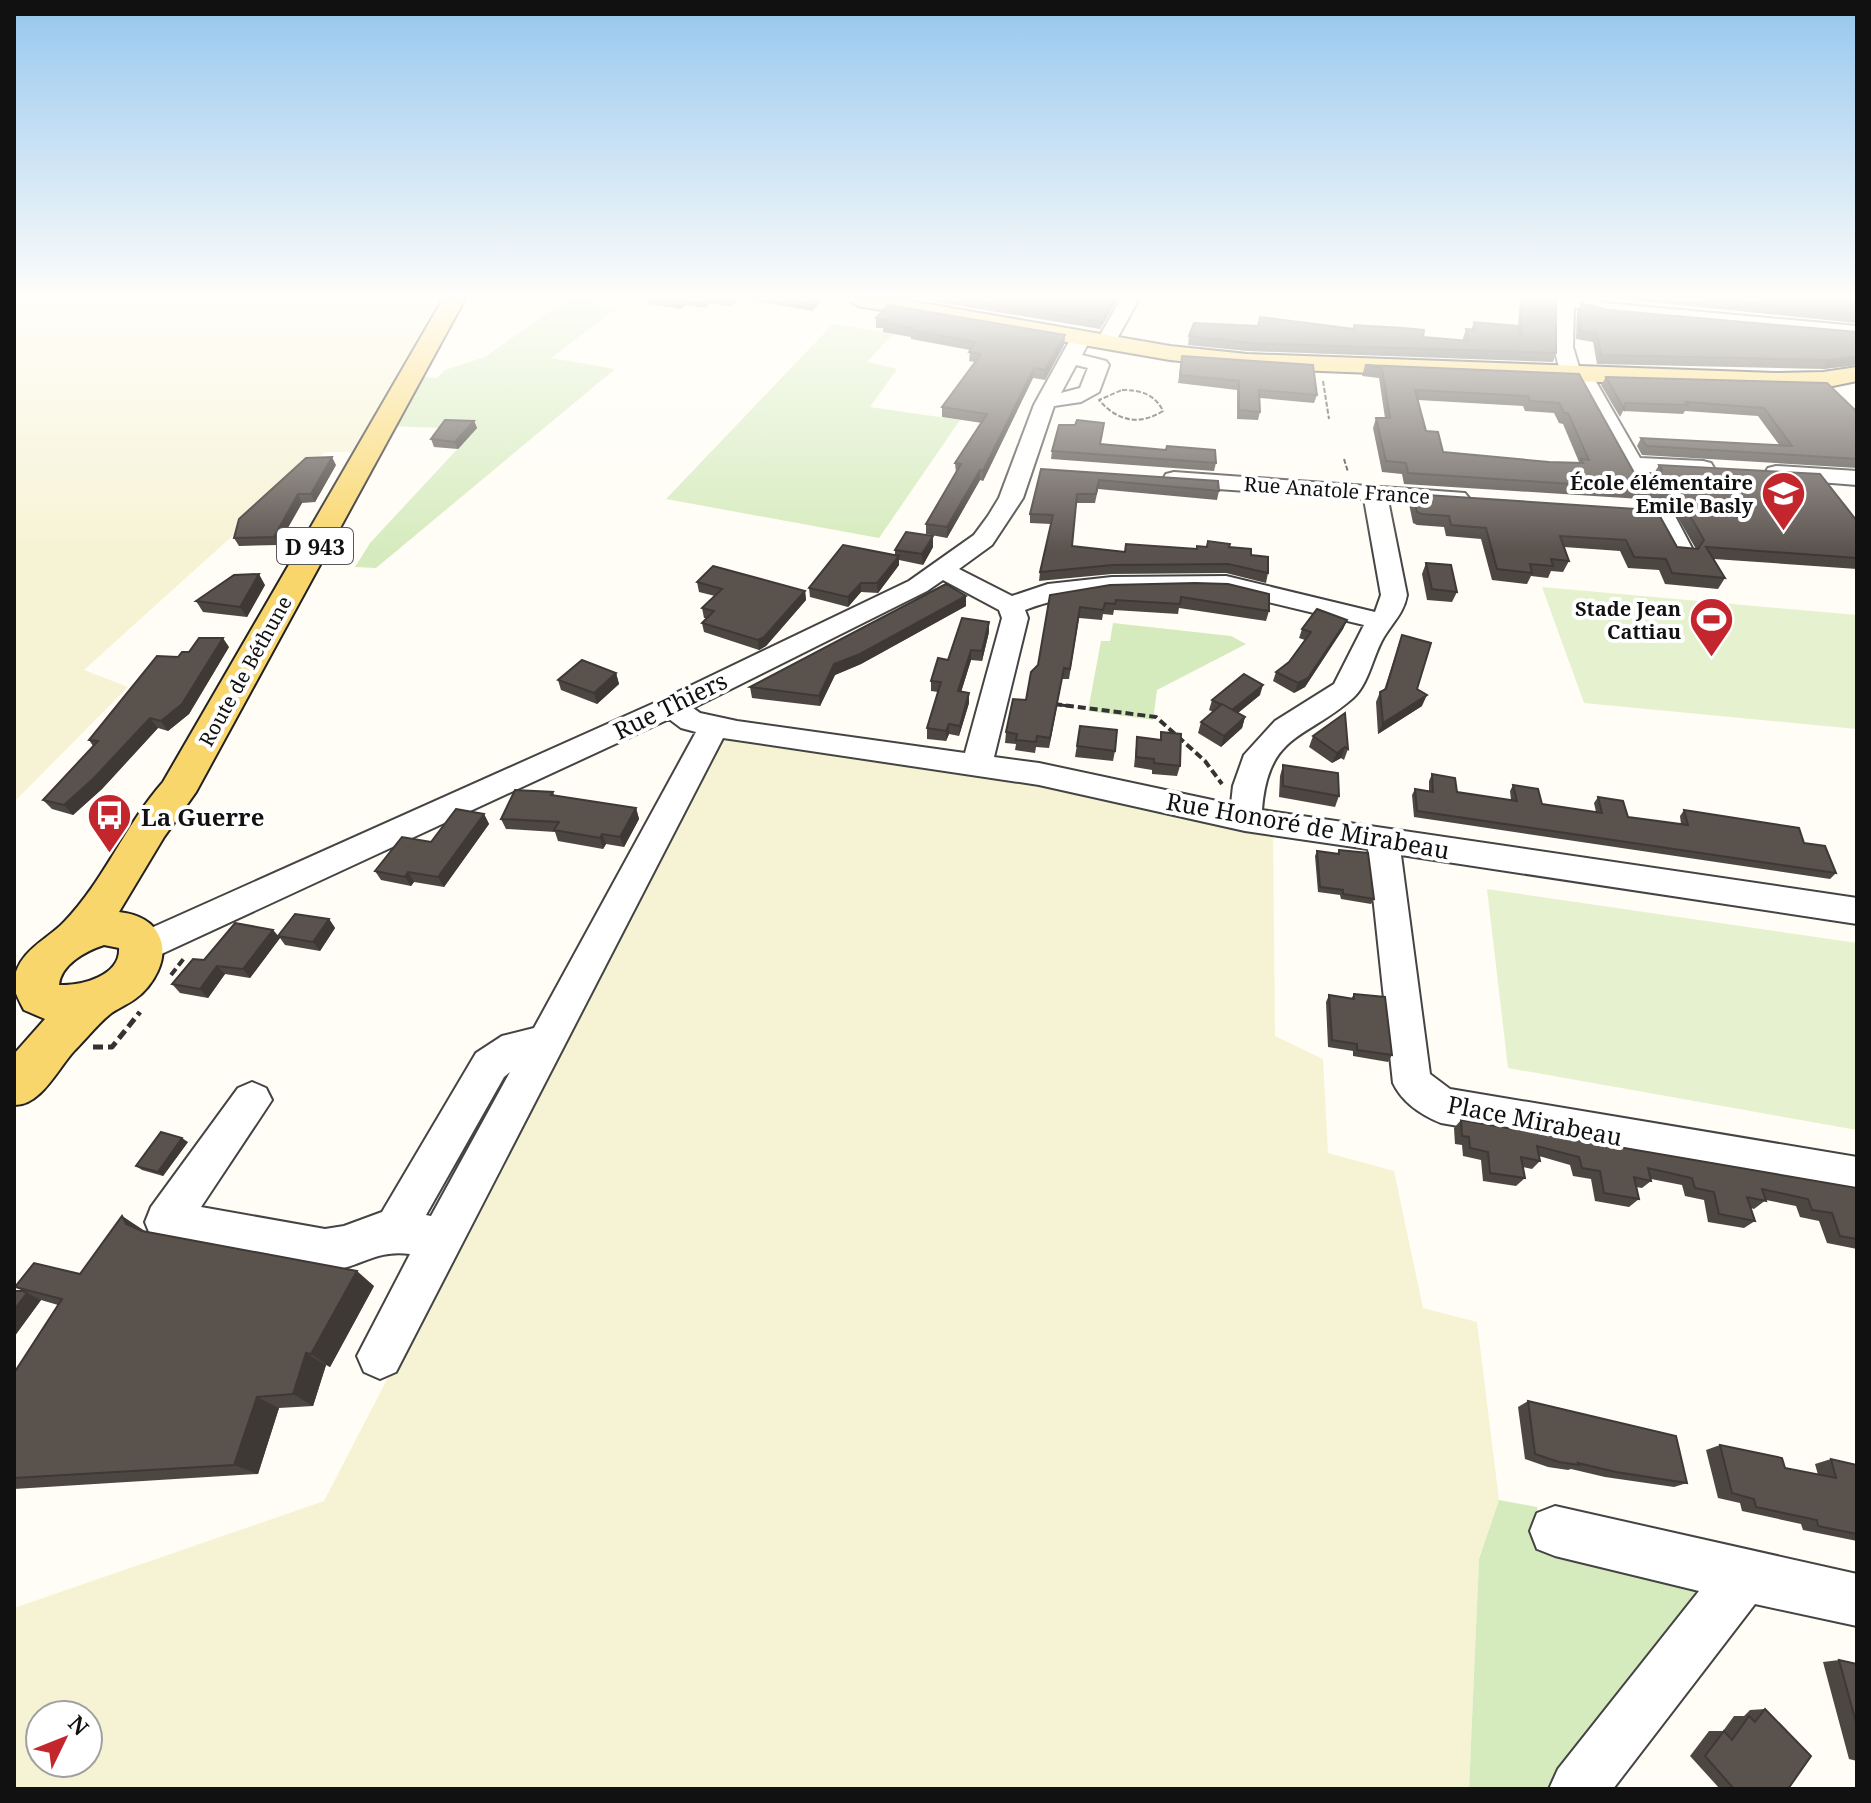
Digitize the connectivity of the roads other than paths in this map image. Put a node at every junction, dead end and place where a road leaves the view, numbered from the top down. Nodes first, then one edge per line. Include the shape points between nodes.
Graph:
1 (407, 383) edge
2 (1059, 383) edge
3 (1092, 383) edge
4 (1582, 383) edge
5 (1046, 401) junction
6 (1632, 464) junction
7 (1022, 467) junction
8 (1723, 469) edge
9 (1052, 470) edge
10 (1754, 472) edge
11 (1158, 477) edge
12 (1857, 478) edge
13 (1375, 493) junction
14 (1475, 499) edge
15 (1682, 552) edge
16 (942, 570) junction
17 (1011, 606) junction
18 (1380, 621) junction
19 (671, 707) junction
20 (714, 726) junction
21 (977, 766) junction
22 (177, 792) junction
23 (1245, 810) junction
24 (1383, 840) junction
25 (1857, 911) edge
26 (77, 937) junction
27 (135, 938) junction
28 (32, 993) edge
29 (94, 1000) junction
30 (546, 1042) junction
31 (15, 1088) edge
32 (252, 1100) dead end
33 (1857, 1176) edge
34 (393, 1233) junction
35 (442, 1239) junction
36 (380, 1356) dead end
37 (1555, 1531) dead end
38 (1745, 1576) junction
39 (1857, 1600) edge
40 (1578, 1789) edge

1 - 22 main road, Route de Béthune / D 943
2 - 5 street, Rue Thiers
3 - 5 street via 1089,392 1074,398
4 - 6 street
5 - 7 street, Rue Thiers
6 - 8 street
6 - 15 street via 1653,503 1640,509 1663,516
7 - 9 street
7 - 16 street, Rue Thiers via 1011,498 983,540
10 - 12 street
11 - 13 street, Rue Anatole France
13 - 14 street, Rue Anatole France
13 - 18 street via 1394,595 1392,608
16 - 17 street
16 - 19 street, Rue Thiers
17 - 18 street via 1048,592 1193,583 1241,587
17 - 21 street via 1015,618
18 - 23 street via 1345,690 1285,728 1255,762
19 - 20 street, Rue Honoré de Mirabeau via 691,721
19 - 27 street, Rue Thiers
20 - 21 street, Rue Honoré de Mirabeau
20 - 30 street
21 - 23 street, Rue Honoré de Mirabeau
22 - 26 main road, Route de Béthune / D 943 via 153,820 101,911
22 - 27 main road, Route de Béthune / D 943 via 177,805 134,890
23 - 24 street, Rue Honoré de Mirabeau
24 - 25 street, Rue Honoré de Mirabeau
24 - 33 street, Place Mirabeau via 1412,1083 1441,1105
26 - 27 main road via 104,928
26 - 28 main road, Route de Béthune via 48,958
27 - 29 main road via 138,966
28 - 29 main road via 67,1006
28 - 31 main road via 35,1044
29 - 31 main road
30 - 34 street via 515,1048 490,1065
30 - 35 street
32 - 34 street via 166,1222 325,1250 346,1250 374,1234
34 - 35 street
35 - 36 street
37 - 38 street
38 - 39 street
38 - 40 street

